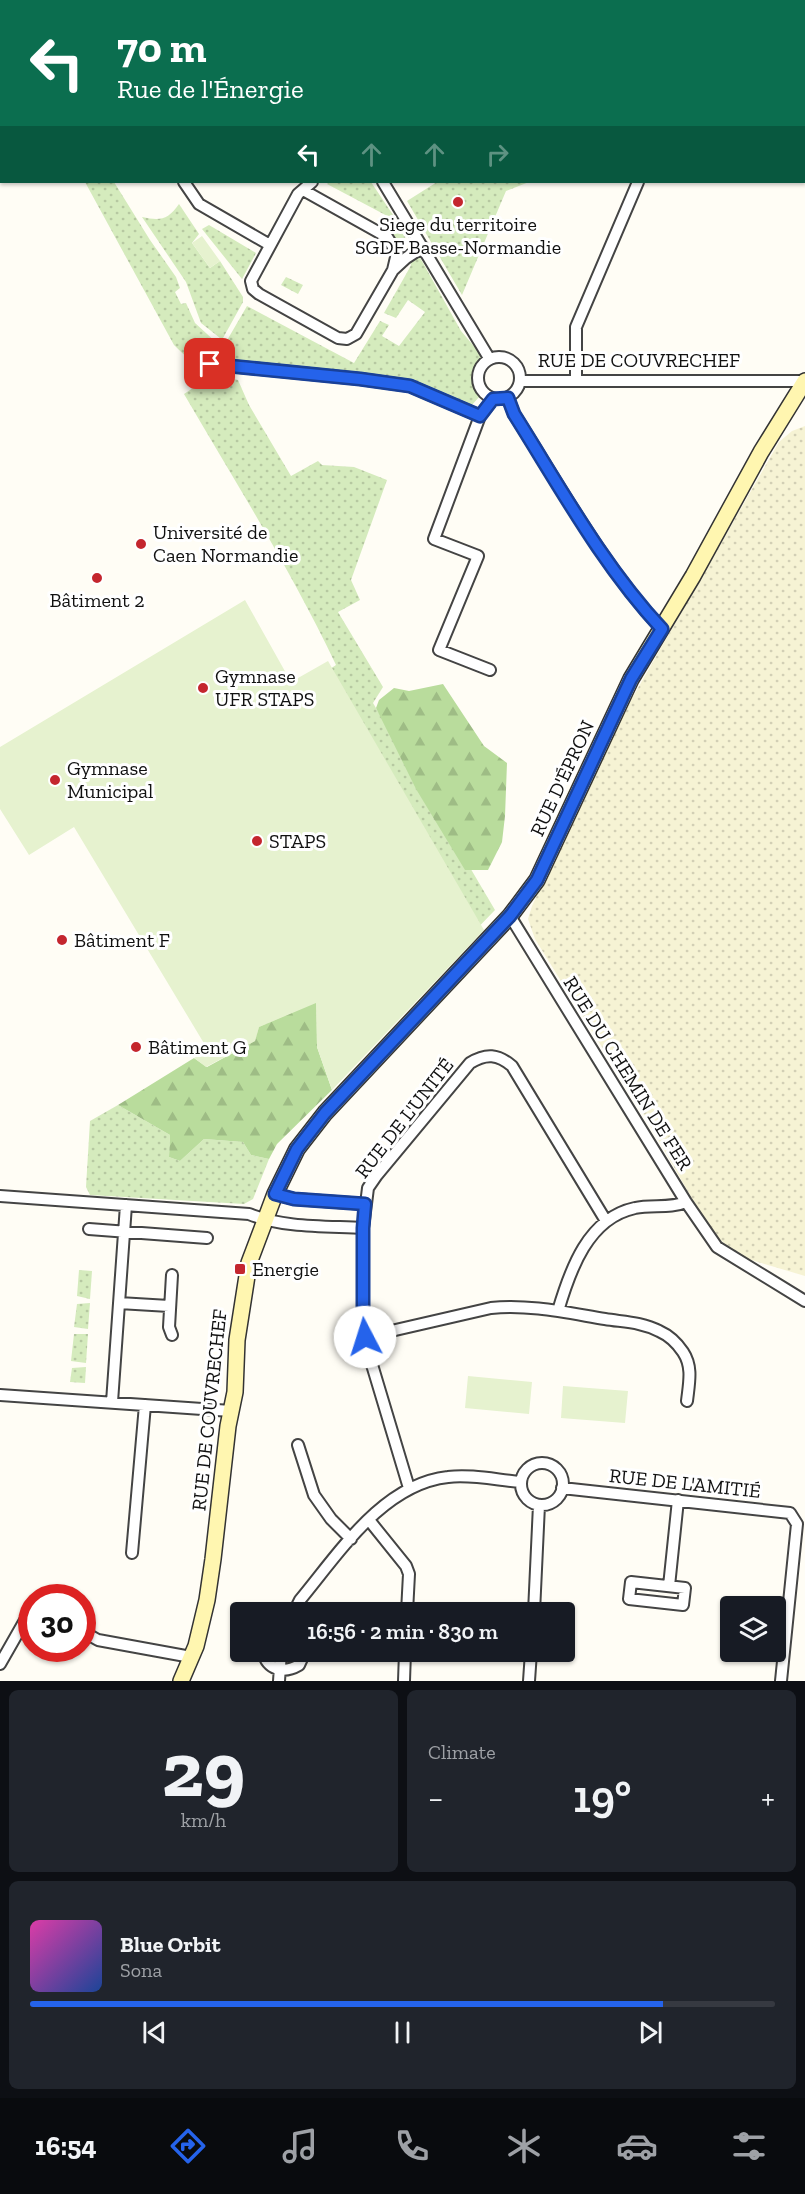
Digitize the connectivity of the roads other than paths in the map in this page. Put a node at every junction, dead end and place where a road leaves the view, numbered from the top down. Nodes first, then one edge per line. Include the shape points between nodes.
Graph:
1 (184, 183) edge
2 (311, 183) edge
3 (384, 183) edge
4 (639, 183) edge
5 (303, 190) junction
6 (270, 245) junction
7 (423, 247) junction
8 (393, 270) junction
9 (489, 358) junction
10 (210, 364) dead end
11 (520, 381) junction
12 (576, 381) junction
13 (805, 381) edge
14 (508, 398) junction
15 (493, 399) junction
16 (480, 416) junction
17 (662, 629) junction
18 (489, 670) dead end
19 (510, 916) junction
20 (297, 1149) joint
21 (275, 1194) junction
22 (0, 1196) edge
23 (686, 1202) junction
24 (365, 1204) junction
25 (126, 1205) junction
26 (264, 1220) junction
27 (606, 1221) junction
28 (363, 1228) junction
29 (89, 1229) dead end
30 (124, 1232) junction
31 (207, 1238) dead end
32 (172, 1275) dead end
33 (805, 1301) edge
34 (119, 1303) junction
35 (169, 1306) junction
36 (558, 1311) junction
37 (172, 1335) dead end
38 (365, 1337) junction
39 (0, 1395) edge
40 (687, 1401) dead end
41 (112, 1402) junction
42 (145, 1405) junction
43 (231, 1411) junction
44 (298, 1445) dead end
45 (521, 1482) junction
46 (409, 1488) junction
47 (562, 1488) junction
48 (678, 1500) junction
49 (539, 1505) junction
50 (369, 1520) junction
51 (801, 1521) edge
52 (351, 1539) junction
53 (132, 1553) dead end
54 (669, 1586) junction
55 (299, 1602) edge
56 (408, 1602) edge
57 (534, 1602) edge
58 (18, 1632) edge
59 (96, 1639) edge
60 (191, 1657) junction
61 (267, 1662) edge
62 (300, 1662) edge
63 (405, 1662) edge
64 (530, 1662) edge
65 (0, 1664) edge
66 (279, 1676) edge
67 (181, 1681) edge
68 (404, 1681) edge
69 (529, 1681) edge
70 (781, 1681) edge

1 - 6 street via 199,204
2 - 5 street
3 - 7 street
4 - 12 street via 576,327
5 - 6 street
5 - 8 street via 387,237 397,253
6 - 8 street via 251,281 253,289 338,338 356,334
7 - 8 street
7 - 9 street
9 - 11 street, RUE DE COUVRECHEF via 510,360 519,371
9 - 15 street via 480,368 478,379 481,390
10 - 16 street via 410,386
11 - 12 street, RUE DE COUVRECHEF
11 - 14 street
12 - 13 street, RUE DE COUVRECHEF
13 - 17 street, RUE D'ÉPRON via 760,452
14 - 15 street
14 - 17 street via 514,414 594,539
15 - 16 street
16 - 18 street via 434,539 478,556 439,650
17 - 19 street, RUE D'ÉPRON via 631,679 537,880
19 - 20 street, RUE D'ÉPRON via 348,1086
19 - 23 street, RUE DU CHEMIN DE FER
20 - 21 street, RUE DE COUVRECHEF
21 - 24 street
21 - 26 street, RUE DE COUVRECHEF
22 - 25 street
23 - 27 street via 637,1207
23 - 33 street, RUE DU CHEMIN DE FER via 717,1247
24 - 27 street, RUE DE L'UNITÉ via 368,1188 377,1175 440,1098 470,1063 489,1055 512,1066
24 - 28 street, RUE DE L'UNITÉ
25 - 26 street via 249,1214
25 - 30 street
26 - 28 street
26 - 43 street, RUE DE COUVRECHEF via 244,1285
27 - 36 street via 583,1247
28 - 38 street, RUE DE L'UNITÉ
29 - 30 street
30 - 31 street
30 - 34 street
32 - 35 street
34 - 35 street
34 - 41 street
35 - 37 street
36 - 38 street via 491,1308
36 - 40 street via 644,1325 667,1335 688,1362
38 - 46 street, RUE DE L'UNITÉ
39 - 41 street
41 - 42 street
42 - 43 street
42 - 53 street
43 - 60 street, RUE DE COUVRECHEF via 208,1590
44 - 52 street via 314,1495
45 - 46 street via 449,1477
45 - 47 street via 531,1466 544,1463 561,1474
45 - 49 street via 526,1497
46 - 50 street via 382,1505
47 - 48 street, RUE DE L'AMITIÉ
47 - 49 street via 554,1501
48 - 51 street, RUE DE L'AMITIÉ via 790,1513
48 - 54 street
49 - 57 street
50 - 52 street
50 - 56 street via 406,1566
51 - 70 street
52 - 55 street
54 - 54 street via 631,1582 629,1599 683,1605 685,1587
58 - 65 street
59 - 60 street
60 - 67 street, RUE DE COUVRECHEF
61 - 66 street
62 - 66 street
63 - 68 street
64 - 69 street

